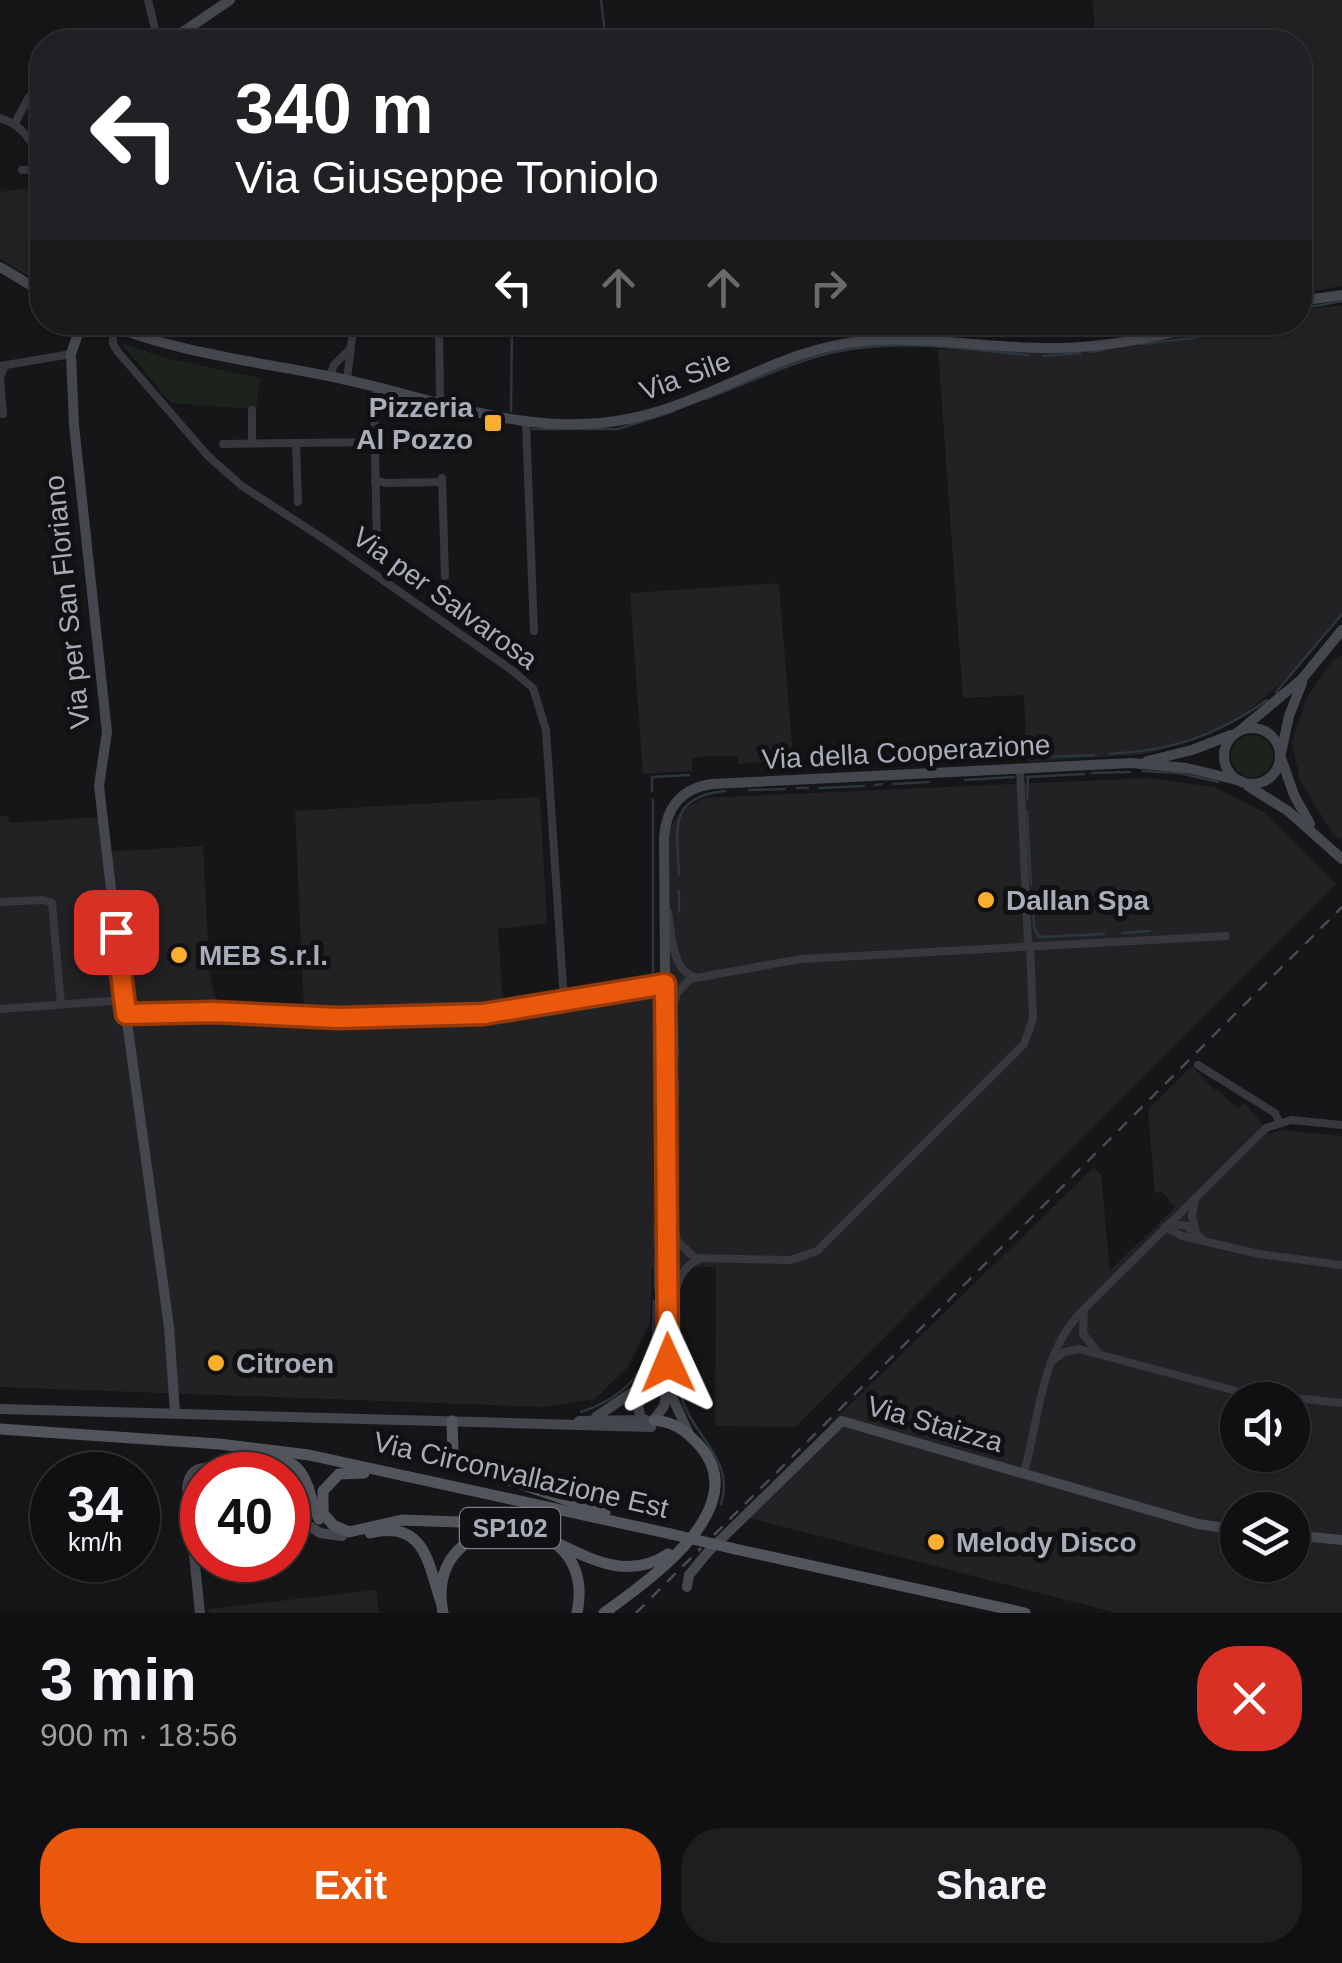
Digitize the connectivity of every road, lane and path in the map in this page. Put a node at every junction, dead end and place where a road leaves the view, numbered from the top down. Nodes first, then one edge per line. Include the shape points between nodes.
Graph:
1 (148, 0) edge
2 (230, 0) edge
3 (155, 30) edge
4 (186, 30) edge
5 (30, 97) edge
6 (0, 118) edge
7 (15, 124) junction
8 (30, 141) edge
9 (30, 168) edge
10 (22, 170) dead end
11 (0, 267) edge
12 (30, 285) edge
13 (1342, 295) edge
14 (1312, 299) edge
15 (78, 335) edge
16 (110, 335) edge
17 (140, 335) edge
18 (352, 335) edge
19 (439, 335) edge
20 (1153, 335) edge
21 (351, 348) junction
22 (71, 354) junction
23 (3, 366) edge
24 (330, 376) junction
25 (347, 380) junction
26 (378, 386) junction
27 (440, 401) junction
28 (252, 410) dead end
29 (4, 414) dead end
30 (526, 423) junction
31 (374, 442) junction
32 (252, 443) junction
33 (296, 443) junction
34 (223, 444) dead end
35 (375, 480) junction
36 (298, 502) dead end
37 (377, 546) dead end
38 (445, 576) dead end
39 (1342, 630) edge
40 (534, 631) dead end
41 (1307, 674) junction
42 (1236, 733) junction
43 (1280, 756) junction
44 (1131, 763) junction
45 (1020, 768) junction
46 (1242, 782) junction
47 (1316, 833) junction
48 (1342, 859) edge
49 (0, 902) edge
50 (664, 902) junction
51 (1226, 936) dead end
52 (1029, 945) junction
53 (690, 978) junction
54 (665, 981) junction
55 (124, 1000) junction
56 (564, 1002) junction
57 (60, 1004) junction
58 (0, 1009) edge
59 (126, 1014) junction
60 (665, 1033) junction
61 (1198, 1064) dead end
62 (1256, 1103) junction
63 (1279, 1122) junction
64 (1342, 1125) edge
65 (1261, 1131) junction
66 (667, 1190) junction
67 (1198, 1194) junction
68 (1168, 1225) junction
69 (1196, 1234) junction
70 (1206, 1241) junction
71 (700, 1259) junction
72 (1342, 1265) edge
73 (1086, 1306) junction
74 (666, 1334) junction
75 (1063, 1334) junction
76 (1085, 1338) junction
77 (1079, 1349) junction
78 (1101, 1353) junction
79 (1050, 1364) junction
80 (648, 1380) junction
81 (668, 1384) junction
82 (1342, 1403) edge
83 (0, 1409) edge
84 (175, 1413) junction
85 (452, 1421) junction
86 (583, 1423) junction
87 (648, 1423) junction
88 (558, 1424) junction
89 (0, 1429) edge
90 (691, 1437) junction
91 (214, 1444) junction
92 (243, 1452) edge
93 (1024, 1473) junction
94 (436, 1482) junction
95 (310, 1487) edge
96 (310, 1526) edge
97 (1220, 1527) edge
98 (512, 1528) junction
99 (337, 1530) junction
100 (666, 1533) junction
101 (1310, 1537) edge
102 (549, 1539) junction
103 (1342, 1540) edge
104 (684, 1543) junction
105 (197, 1582) edge
106 (686, 1587) dead end
107 (442, 1608) edge
108 (200, 1613) edge
109 (577, 1613) edge
110 (604, 1613) edge
111 (1025, 1613) edge

1 - 3 street
2 - 4 street
5 - 7 street
6 - 7 street
7 - 8 street
9 - 10 street
11 - 12 street
13 - 14 street
15 - 22 street, Via per San Floriano
16 - 56 street, Via per Salvarosa via 208,456 242,486 533,688 546,730
17 - 24 street, Via Sile
18 - 21 street
19 - 27 street
20 - 30 street, Via Sile via 1062,348 848,343 648,414 588,425
21 - 24 street
21 - 25 street
22 - 23 street
22 - 55 street, Via per San Floriano via 107,732 100,796
23 - 29 street
24 - 25 street, Via Sile
25 - 26 street, Via Sile
26 - 27 street, Via Sile
26 - 31 street
27 - 30 street, Via Sile
28 - 32 street
30 - 40 street
31 - 33 street
31 - 35 street
32 - 33 street
32 - 34 street
33 - 36 street
35 - 37 street
35 - 38 street via 442,480
39 - 41 street, Via della Cooperazione
41 - 42 street, Via della Cooperazione
41 - 43 street, Via della Cooperazione
42 - 43 street via 1264,730
42 - 44 street, Via della Cooperazione
42 - 46 street via 1224,758
43 - 46 street via 1266,780
43 - 47 street
44 - 45 street, Via della Cooperazione
44 - 46 street, Via della Cooperazione
45 - 50 street, Via della Cooperazione via 712,784 685,793 666,823
45 - 52 street
46 - 47 street
47 - 48 street
49 - 57 street via 52,903
50 - 53 street via 678,961
50 - 54 street
51 - 52 street
52 - 53 street via 826,956
52 - 71 street via 1034,1019 1024,1044 830,1240 800,1260
53 - 54 street
53 - 60 street via 677,993
54 - 56 street
54 - 60 street
55 - 57 street
55 - 59 street, Via per San Floriano
56 - 59 street via 395,1018
57 - 58 street
59 - 84 street, Via per San Floriano
60 - 66 street
61 - 62 street
62 - 63 street
62 - 65 street
63 - 64 street
63 - 65 street
65 - 67 street
66 - 71 street via 677,1241
66 - 74 street
67 - 68 street
67 - 69 street
68 - 69 street via 1183,1224
68 - 70 street
68 - 73 street
69 - 70 street
70 - 72 street
71 - 74 street via 681,1274
73 - 75 street
73 - 76 street
74 - 80 street
74 - 81 street
75 - 76 street
75 - 77 street
75 - 79 street
76 - 78 street
77 - 78 street
77 - 79 street
78 - 82 street via 1247,1393
79 - 93 street
80 - 86 street
80 - 87 street via 637,1402
81 - 87 street via 663,1408
81 - 90 street
83 - 84 street
84 - 85 street
85 - 88 street
85 - 100 main road via 454,1452 468,1467
86 - 87 street
86 - 88 street
86 - 88 street
87 - 90 main road
89 - 91 main road, Via Circonvallazione Est
90 - 104 main road via 710,1461 717,1486 710,1511
91 - 92 main road
91 - 94 main road, Via Circonvallazione Est via 310,1455
93 - 97 street, Via Staizza
93 - 106 street, Via Staizza via 840,1421 708,1552
94 - 99 main road via 339,1474 321,1498 323,1514
94 - 100 main road, Via Circonvallazione Est
95 - 99 main road via 320,1520
96 - 99 street via 320,1533
98 - 99 main road via 402,1520
98 - 102 main road, SP102
98 - 107 main road, SP102 via 478,1536 458,1552 442,1578
99 - 107 main road via 412,1538 428,1558
100 - 111 main road, Via Circonvallazione Est, bridge
101 - 103 street
102 - 104 main road via 621,1567 653,1562
102 - 109 main road, SP102 via 575,1573
104 - 110 main road
105 - 108 street

